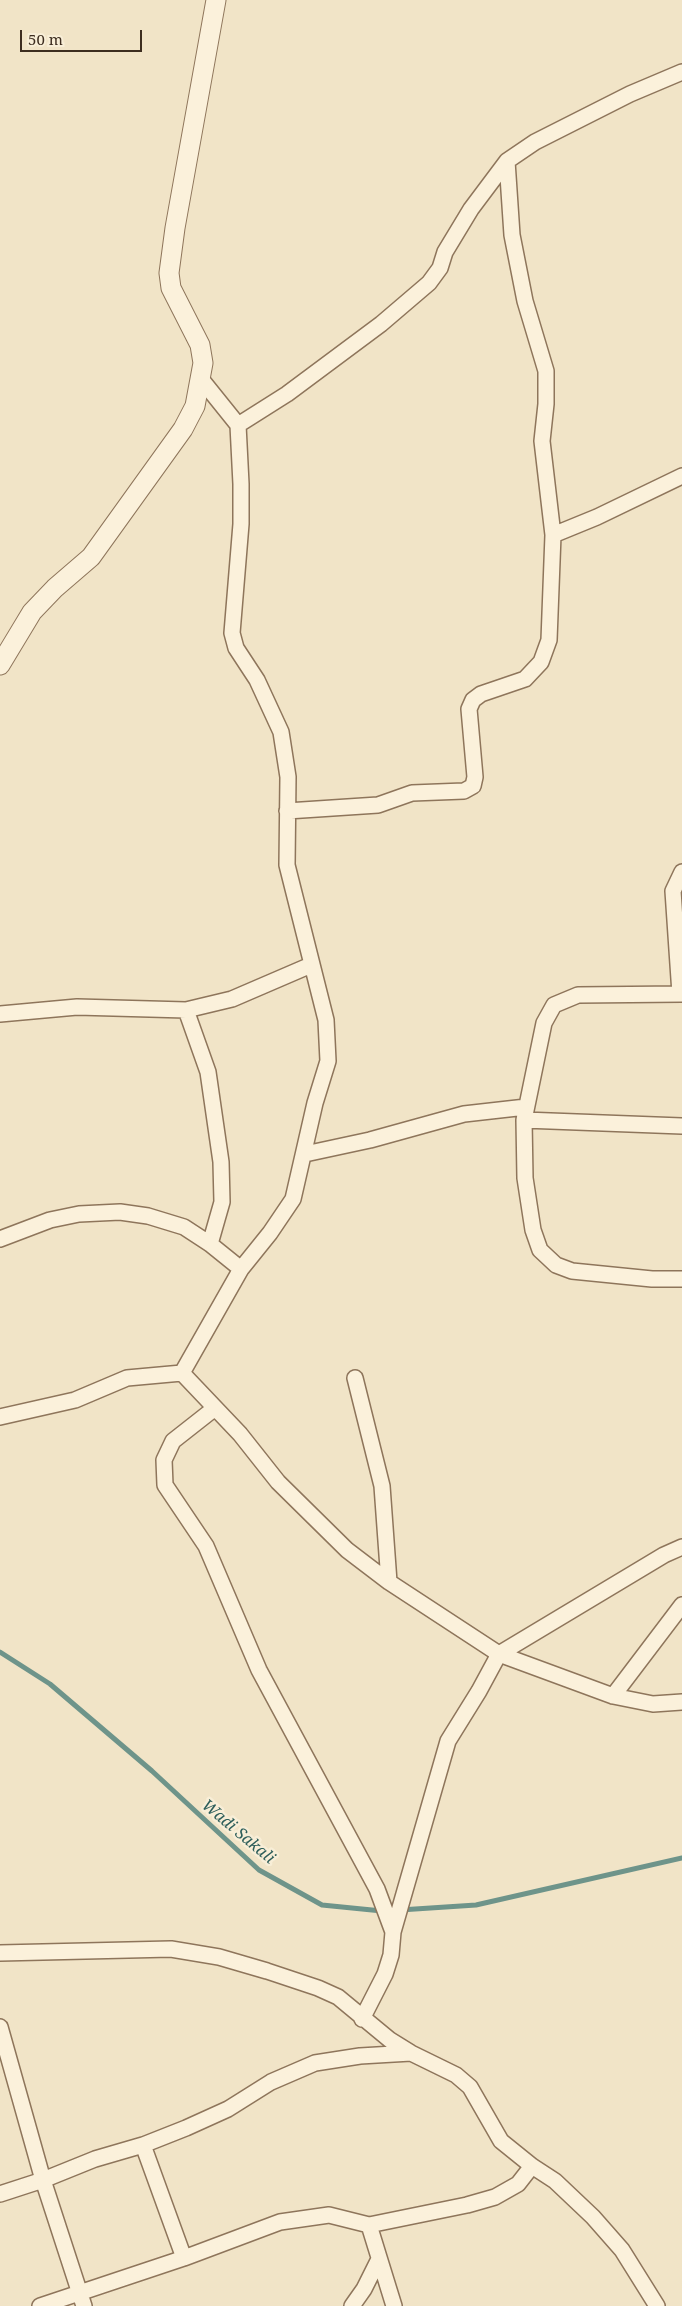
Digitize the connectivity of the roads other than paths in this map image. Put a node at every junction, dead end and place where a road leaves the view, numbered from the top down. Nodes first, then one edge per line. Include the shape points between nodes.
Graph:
1 (216, 0) edge
2 (682, 72) edge
3 (507, 161) junction
4 (201, 379) junction
5 (238, 425) junction
6 (682, 476) edge
7 (553, 535) junction
8 (0, 665) edge
9 (287, 811) junction
10 (682, 872) edge
11 (311, 965) junction
12 (681, 994) edge
13 (186, 1010) junction
14 (0, 1014) edge
15 (525, 1113) junction
16 (682, 1126) edge
17 (305, 1154) junction
18 (0, 1239) edge
19 (210, 1244) junction
20 (241, 1269) junction
21 (682, 1279) edge
22 (182, 1373) junction
23 (355, 1378) dead end
24 (216, 1408) junction
25 (0, 1417) edge
26 (682, 1547) edge
27 (389, 1582) junction
28 (682, 1604) edge
29 (499, 1654) junction
30 (613, 1696) junction
31 (682, 1702) edge
32 (393, 1932) junction
33 (0, 1954) edge
34 (362, 2019) junction
35 (0, 2027) edge
36 (411, 2053) junction
37 (143, 2145) junction
38 (532, 2166) junction
39 (43, 2180) junction
40 (0, 2194) edge
41 (369, 2225) junction
42 (184, 2258) junction
43 (379, 2259) junction
44 (82, 2299) edge
45 (40, 2306) edge
46 (352, 2306) edge
47 (394, 2306) edge
48 (657, 2306) edge

1 - 4 street via 169,273 171,288 200,345
2 - 3 street via 534,142
3 - 5 street via 471,209 429,283 381,324 287,394
3 - 7 street via 512,235 525,300 546,371 542,442
4 - 5 street
4 - 8 street via 195,406 183,429 141,490 91,557 32,612
5 - 9 street via 240,524 232,633 236,648 257,680 281,732 288,777
6 - 7 street
7 - 9 street via 549,640 542,662 525,679 481,694 473,700 469,710 473,786 464,791 412,793 378,804
9 - 11 street via 287,865
10 - 12 street via 673,891
11 - 13 street via 232,999
11 - 17 street via 326,1020 328,1060
12 - 15 street via 578,995 554,1005 544,1023
13 - 14 street via 77,1007
13 - 19 street via 208,1072 221,1162 222,1202
15 - 16 street
15 - 17 street via 464,1114
15 - 21 street via 525,1178 533,1230 540,1250 556,1265 572,1271
17 - 20 street via 293,1199
18 - 19 street via 50,1220 79,1214 120,1212 184,1227
19 - 20 street
20 - 22 street
22 - 24 street
22 - 25 street via 127,1378 75,1400
23 - 27 street via 382,1486
24 - 27 street via 278,1482 347,1550
24 - 32 street via 174,1441 164,1460 165,1485 206,1546 259,1670 377,1889
26 - 29 street
27 - 29 street
28 - 30 street
29 - 30 street
29 - 32 street via 448,1741
30 - 31 street via 653,1704
32 - 34 street via 385,1974
33 - 34 street via 135,1948 171,1949 219,1957 318,1988 338,1997
34 - 36 street
35 - 39 street
36 - 37 street via 316,2063 271,2082 228,2109
36 - 38 street via 456,2075 470,2087 501,2141
37 - 39 street via 95,2159
37 - 42 street
38 - 41 street via 518,2184 495,2197
38 - 48 street via 555,2181 599,2224 622,2250
39 - 40 street
39 - 44 street
41 - 42 street via 329,2215 280,2222
41 - 43 street
42 - 44 street
43 - 46 street
43 - 47 street
44 - 45 street

